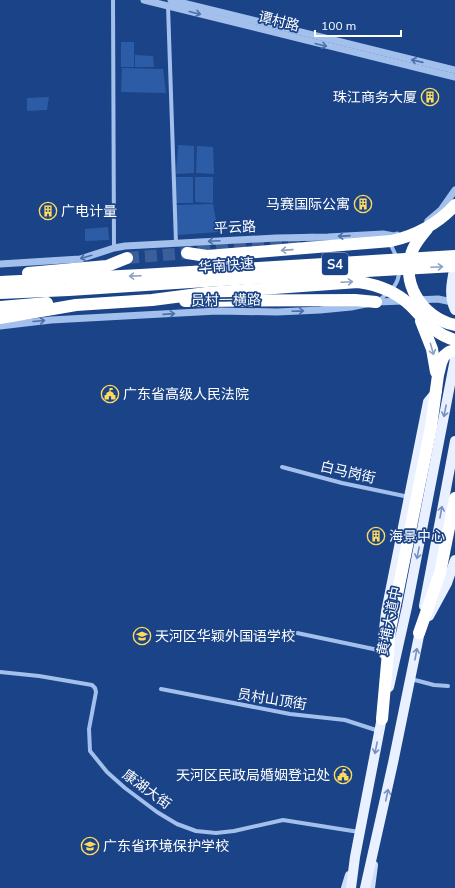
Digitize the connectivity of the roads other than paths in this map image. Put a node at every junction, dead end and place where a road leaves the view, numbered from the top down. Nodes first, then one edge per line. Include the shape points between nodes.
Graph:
1 (113, 0) edge
2 (144, 0) edge
3 (170, 3) edge
4 (455, 70) edge
5 (455, 77) edge
6 (455, 190) edge
7 (455, 205) edge
8 (430, 225) junction
9 (383, 234) junction
10 (176, 243) junction
11 (114, 248) junction
12 (187, 254) dead end
13 (455, 256) edge
14 (127, 258) tunnel mouth
15 (0, 264) edge
16 (455, 265) edge
17 (216, 275) junction
18 (0, 276) edge
19 (0, 282) edge
20 (390, 291) junction
21 (0, 293) edge
22 (152, 300) junction
23 (376, 302) junction
24 (453, 306) edge
25 (0, 307) edge
26 (417, 313) junction
27 (151, 315) junction
28 (0, 318) edge
29 (455, 325) edge
30 (0, 326) edge
31 (455, 340) edge
32 (455, 350) edge
33 (455, 359) edge
34 (453, 371) junction
35 (431, 427) junction
36 (455, 441) edge
37 (282, 467) dead end
38 (409, 497) junction
39 (455, 500) edge
40 (455, 560) edge
41 (297, 633) dead end
42 (419, 633) junction
43 (384, 651) junction
44 (386, 669) junction
45 (0, 672) edge
46 (411, 679) junction
47 (448, 686) dead end
48 (161, 690) dead end
49 (382, 719) junction
50 (380, 731) junction
51 (360, 832) junction
52 (378, 833) junction
53 (354, 857) junction
54 (345, 888) edge
55 (351, 888) edge
56 (365, 888) edge
57 (372, 888) edge

1 - 11 street
2 - 3 street, 谭村路
4 -> 3 street, 谭村路
3 -> 5 street, 谭村路
3 - 10 street
6 - 9 street, 平云路 via 441,210 429,220 394,236
7 - 8 highway via 442,218
8 -> 12 highway via 408,237 384,242 206,256
8 - 29 highway via 416,242 411,254 411,284 420,302 431,314
9 -> 10 street, 平云路
9 - 20 street via 394,248 399,269 398,282
10 - 11 street, 平云路
11 -> 15 street, 平云路 via 80,259
13 - 17 highway, 华南快速 / S4
14 - 18 highway via 107,266
17 -> 16 highway, 华南快速 / S4
16 - 24 main road via 451,286
17 -> 19 highway, 华南快速 / S4 via 141,275
17 - 21 highway, 华南快速 / S4 via 69,290
17 - 25 highway via 167,290
22 -> 20 highway via 206,293 352,282 371,284
20 - 23 street
20 - 26 highway via 402,298
22 - 23 highway
22 - 27 street
22 - 28 highway via 76,305
23 - 24 street, 员村一横路 via 438,299
27 -> 23 street, 员村一横路 via 217,311 320,310
26 - 31 highway via 438,333
26 -> 35 highway via 428,336 435,361
30 -> 27 street, 员村一横路 via 52,320
32 - 35 highway via 446,354 441,363
33 - 34 main road, 黄埔大道中
34 - 38 main road via 428,402
34 -> 49 main road, 黄埔大道中 via 407,607
35 - 44 highway via 392,618
42 -> 36 main road
37 - 38 street, 白马岗街
38 - 43 main road via 385,618
39 - 42 highway via 440,573
40 - 42 main road via 450,576
41 - 43 street
46 -> 42 main road
43 - 44 main road
44 - 49 highway
45 - 51 street, 康湖大街 via 92,685 96,692 89,729 90,751 107,772 125,788 177,824 196,831 216,833 283,820
46 - 47 street
52 -> 46 main road
48 - 50 street, 员村山顶街 via 290,714 345,720
49 - 50 main road, 黄埔大道中
50 -> 51 main road, 黄埔大道中
51 - 53 main road, 黄埔大道中
52 - 56 main road
52 - 57 main road
53 - 54 main road
53 - 55 main road, 黄埔大道中

